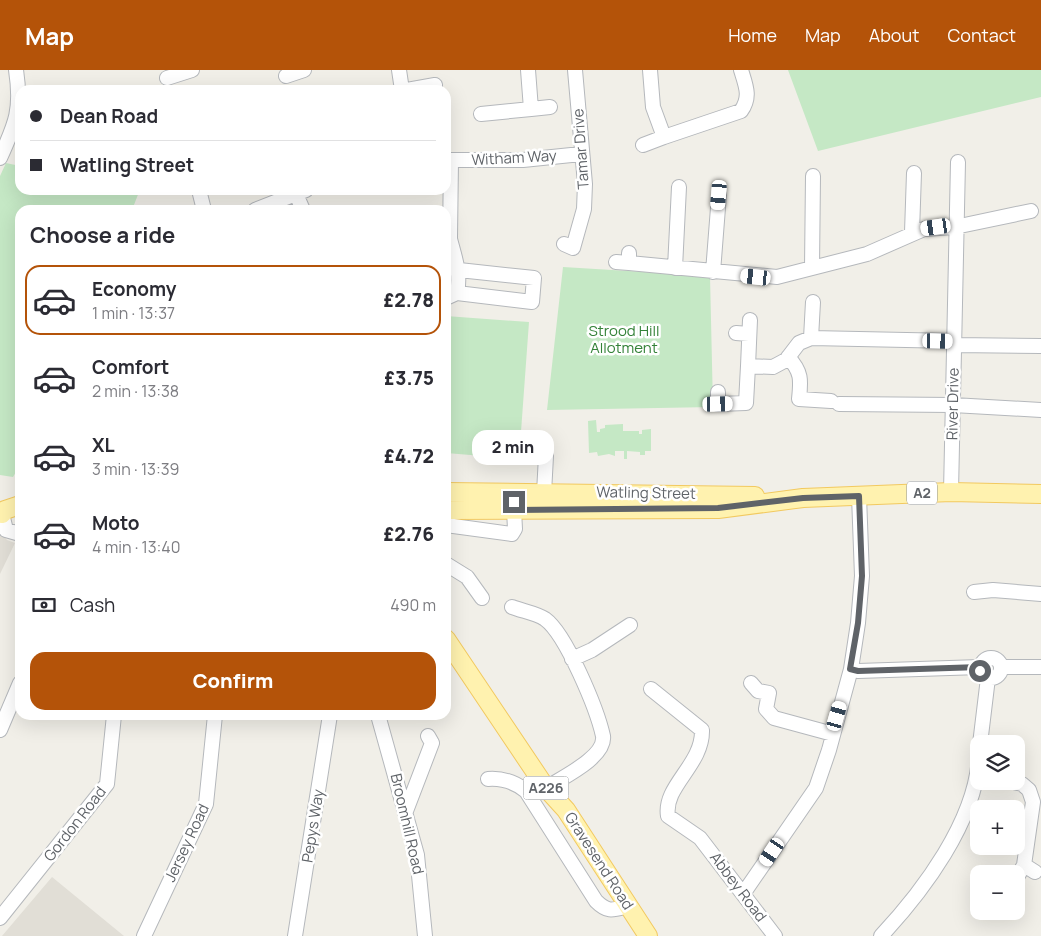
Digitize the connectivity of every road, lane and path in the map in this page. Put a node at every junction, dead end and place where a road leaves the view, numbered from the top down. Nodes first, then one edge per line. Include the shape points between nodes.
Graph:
1 (16, 70) edge
2 (192, 70) edge
3 (304, 70) edge
4 (399, 70) edge
5 (528, 70) edge
6 (575, 70) edge
7 (650, 70) edge
8 (741, 70) edge
9 (286, 76) dead end
10 (167, 78) dead end
11 (18, 85) edge
12 (401, 85) edge
13 (550, 108) dead end
14 (531, 109) junction
15 (481, 114) dead end
16 (15, 122) edge
17 (664, 137) junction
18 (643, 144) dead end
19 (582, 154) junction
20 (0, 158) edge
21 (451, 160) edge
22 (958, 162) dead end
23 (914, 174) dead end
24 (812, 176) dead end
25 (679, 187) dead end
26 (293, 195) edge
27 (719, 195) dead end
28 (268, 205) edge
29 (1031, 211) dead end
30 (955, 227) junction
31 (912, 232) junction
32 (564, 244) dead end
33 (451, 251) edge
34 (625, 259) dead end
35 (675, 268) junction
36 (812, 268) junction
37 (459, 270) junction
38 (713, 272) junction
39 (452, 296) edge
40 (813, 302) dead end
41 (745, 329) dead end
42 (811, 338) junction
43 (954, 343) junction
44 (1041, 346) edge
45 (788, 357) junction
46 (748, 366) junction
47 (718, 392) dead end
48 (953, 405) junction
49 (1041, 410) edge
50 (546, 456) dead end
51 (451, 492) edge
52 (951, 492) junction
53 (544, 493) junction
54 (1041, 494) edge
55 (859, 496) junction
56 (803, 498) junction
57 (451, 500) edge
58 (15, 507) edge
59 (618, 509) junction
60 (451, 510) edge
61 (514, 510) junction
62 (15, 513) edge
63 (1, 514) edge
64 (451, 526) edge
65 (15, 533) edge
66 (451, 567) edge
67 (974, 592) dead end
68 (1041, 594) edge
69 (482, 598) dead end
70 (512, 607) dead end
71 (630, 625) dead end
72 (451, 646) edge
73 (572, 659) junction
74 (1041, 667) edge
75 (850, 669) junction
76 (984, 673) junction
77 (751, 683) dead end
78 (651, 689) dead end
79 (15, 695) edge
80 (113, 720) edge
81 (214, 720) edge
82 (329, 720) edge
83 (379, 720) edge
84 (0, 730) edge
85 (833, 734) junction
86 (981, 735) edge
87 (428, 736) dead end
88 (488, 779) dead end
89 (1025, 787) edge
90 (546, 788) junction
91 (972, 790) edge
92 (406, 811) junction
93 (1025, 873) edge
94 (743, 894) junction
95 (628, 906) junction
96 (0, 918) edge
97 (144, 936) edge
98 (295, 936) edge
99 (424, 936) edge
100 (648, 936) edge
101 (775, 936) edge
102 (880, 936) edge

1 - 11 street
2 - 10 street
3 - 9 street
4 - 12 street
5 - 14 street
6 - 19 street, Tamar Drive
7 - 17 street via 653,107
8 - 17 street via 748,92 747,102 741,111
13 - 14 street
14 - 15 street
16 - 20 street
17 - 18 street
19 - 21 street, Witham Way via 523,160
19 - 32 street, Tamar Drive via 584,208 573,248
22 - 30 street, River Drive
23 - 31 street
24 - 36 street
25 - 35 street
26 - 28 street
27 - 38 street
29 - 30 street
30 - 31 street
30 - 43 street, River Drive
31 - 36 street via 876,250
33 - 37 street
34 - 35 street
35 - 38 street
36 - 38 street via 777,277
37 - 39 street
37 - 39 street via 534,278 532,302
40 - 42 street
41 - 46 street
42 - 43 street
42 - 45 street via 799,343
43 - 44 street
43 - 48 street, River Drive
45 - 46 street via 773,367
45 - 48 street via 799,368 799,400
46 - 47 street via 746,403 718,404
48 - 49 street
48 - 52 street, River Drive
50 - 53 street
51 - 53 main road, Watling Street / A2
52 - 54 main road, A2
52 - 55 main road, A2
53 - 56 main road, Watling Street / A2
53 - 59 main road, Watling Street via 549,502 596,502
55 - 56 main road, A2
55 - 75 street via 862,576
56 - 59 main road, Watling Street / A2 via 718,508
57 - 61 main road via 512,500
58 - 63 main road
59 - 61 main road, Watling Street / A2
60 - 61 main road, Watling Street / A2
61 - 64 street via 515,529 512,534
62 - 63 main road
63 - 65 street via 6,530
66 - 69 street via 467,578
67 - 68 street via 993,590
70 - 73 street via 544,619 559,633
71 - 73 street
72 - 90 main road, Gravesend Road / A226
73 - 90 street via 601,728 604,743 592,758
74 - 76 street via 1001,667 997,660 990,658 982,662
75 - 76 street
75 - 85 street
76 - 86 street
77 - 85 street via 758,691 769,693 766,709 774,718
78 - 94 street, Abbey Road via 702,730 699,752 669,798 666,806 668,816 700,838
79 - 84 street
80 - 96 street, Gordon Road via 107,784
81 - 97 street, Jersey Road via 206,804
82 - 98 street, Pepys Way
83 - 92 street, Broomhill Road
85 - 94 street via 816,788
87 - 92 street via 432,743
88 - 95 street via 499,778 526,790 596,901 605,910
89 - 93 street via 1032,802 1030,869
90 - 95 main road, Gravesend Road / A226 via 566,810
91 - 102 street via 951,842 931,877
92 - 99 street, Broomhill Road via 417,855
94 - 101 street, Abbey Road
95 - 100 main road, Gravesend Road / A226

